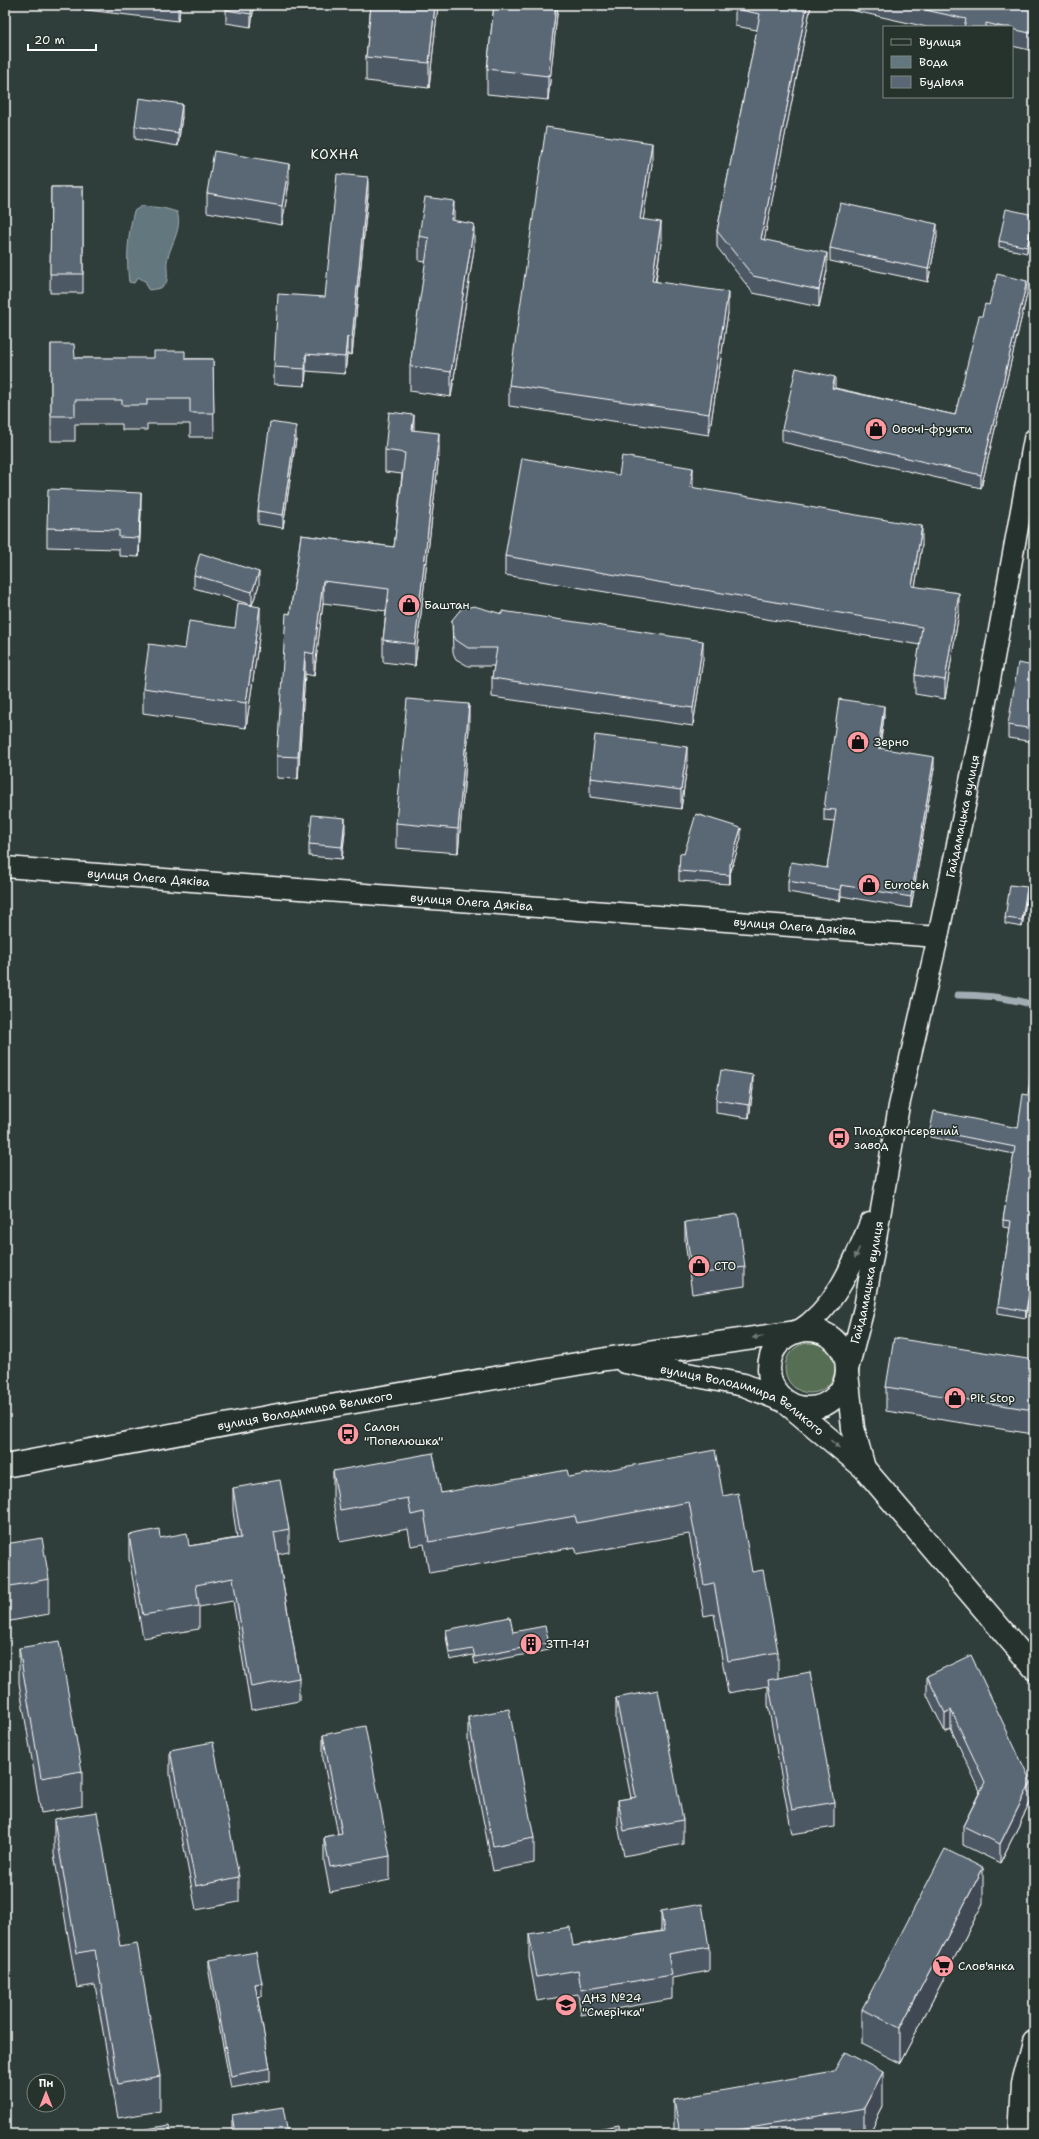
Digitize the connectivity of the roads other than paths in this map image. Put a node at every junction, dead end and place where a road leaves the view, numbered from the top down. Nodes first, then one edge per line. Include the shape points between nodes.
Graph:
1 (1034, 439) edge
2 (5, 867) edge
3 (938, 937) junction
4 (883, 1191) junction
5 (797, 1332) junction
6 (606, 1359) junction
7 (847, 1373) junction
8 (784, 1401) junction
9 (5, 1466) edge
10 (864, 1468) junction
11 (1034, 1668) edge
12 (1034, 2042) edge
13 (1025, 2128) edge

1 - 3 street, Гайдамацька вулиця via 987,697
2 - 3 street, вулиця Олега Дяківа
3 - 4 street, Гайдамацька вулиця via 899,1106
4 -> 5 street, Гайдамацька вулиця via 847,1277 823,1311
4 - 7 street, Гайдамацька вулиця via 864,1308
5 -> 6 street, вулиця Володимира Великого
5 - 7 street via 818,1332 829,1336 844,1353
5 - 8 street via 778,1344 769,1363 772,1384
6 - 8 street, вулиця Володимира Великого via 744,1385
6 - 9 street, вулиця Володимира Великого via 285,1414
7 - 8 street via 837,1396 828,1403 806,1408
7 - 10 street, вулиця Володимира Великого via 854,1428
8 -> 10 street, вулиця Володимира Великого
10 - 11 street, вулиця Володимира Великого
12 - 13 street via 1023,2084

